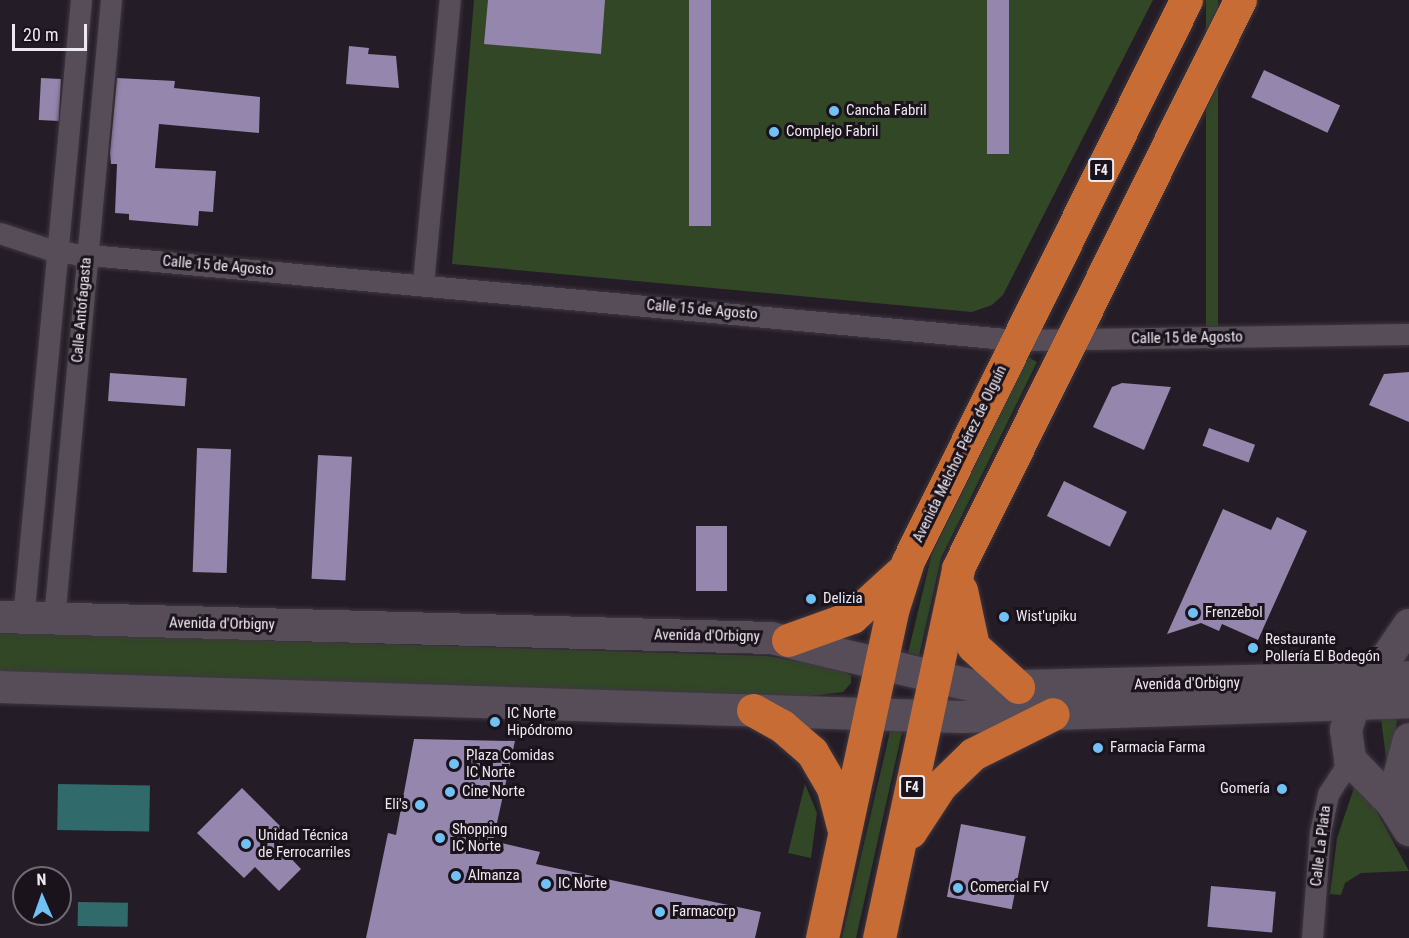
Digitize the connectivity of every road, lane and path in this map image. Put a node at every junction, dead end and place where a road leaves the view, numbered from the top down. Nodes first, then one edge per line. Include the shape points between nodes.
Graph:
1 (81, 0) edge
2 (111, 0) edge
3 (450, 0) edge
4 (1186, 0) edge
5 (1240, 0) edge
6 (0, 233) edge
7 (57, 252) junction
8 (87, 255) junction
9 (423, 283) junction
10 (1409, 334) edge
11 (1072, 339) junction
12 (1016, 340) junction
13 (908, 561) junction
14 (958, 568) junction
15 (12, 618) edge
16 (54, 619) junction
17 (1409, 625) edge
18 (788, 640) junction
19 (881, 662) junction
20 (935, 677) junction
21 (1409, 677) edge
22 (0, 687) edge
23 (1018, 687) junction
24 (1362, 692) junction
25 (1409, 702) edge
26 (753, 710) junction
27 (870, 714) junction
28 (1053, 714) junction
29 (927, 716) junction
30 (1409, 739) edge
31 (1350, 760) junction
32 (1392, 802) junction
33 (1409, 830) edge
34 (844, 832) junction
35 (897, 858) junction
36 (822, 938) edge
37 (879, 938) edge
38 (1312, 938) edge

1 - 7 street, Calle Antofagasta
2 - 8 street, Calle Antofagasta
3 - 9 street
4 - 12 highway, Avenida Melchor Pérez de Olguín / F4
5 - 11 highway, F4
6 - 7 street, Calle 15 de Agosto
7 - 8 street, Calle 15 de Agosto
7 - 15 street, Calle Antofagasta
8 - 9 street, Calle 15 de Agosto
8 - 16 street, Calle Antofagasta
9 - 12 street, Calle 15 de Agosto
10 - 11 street, Calle 15 de Agosto
11 - 12 street, Calle 15 de Agosto
11 - 14 highway, F4
12 - 13 highway, Avenida Melchor Pérez de Olguín / F4
13 - 18 highway via 883,592 852,616
13 - 19 highway, Avenida Melchor Pérez de Olguín / F4
14 - 20 highway, F4
14 - 23 highway via 962,611 973,646
15 - 16 main road, Avenida d'Orbigny
16 - 18 main road, Avenida d'Orbigny
17 - 24 main road
18 - 19 main road, Avenida d'Orbigny
19 - 20 main road, Avenida d'Orbigny
19 - 27 highway, Avenida Melchor Pérez de Olguín / F4
20 - 23 main road, Avenida d'Orbigny via 968,685
20 - 29 highway, F4
21 - 24 main road, Avenida d'Orbigny
22 - 26 main road, Avenida d'Orbigny
23 - 24 main road, Avenida d'Orbigny
24 - 25 main road, Avenida d'Orbigny
24 - 28 main road, Avenida d'Orbigny
24 - 31 main road via 1346,730
26 - 27 main road, Avenida d'Orbigny
26 - 34 highway via 782,726 812,752 833,788
27 - 29 main road, Avenida d'Orbigny
27 - 34 highway, Avenida Melchor Pérez de Olguín / F4
28 - 29 main road, Avenida d'Orbigny
28 - 35 highway via 973,754 915,820
29 - 35 highway, F4
30 - 32 main road
31 - 32 main road
31 - 38 street, Calle La Plata via 1328,794 1320,832
32 - 33 main road
34 - 36 highway, Avenida Melchor Pérez de Olguín / F4
35 - 37 highway, F4

